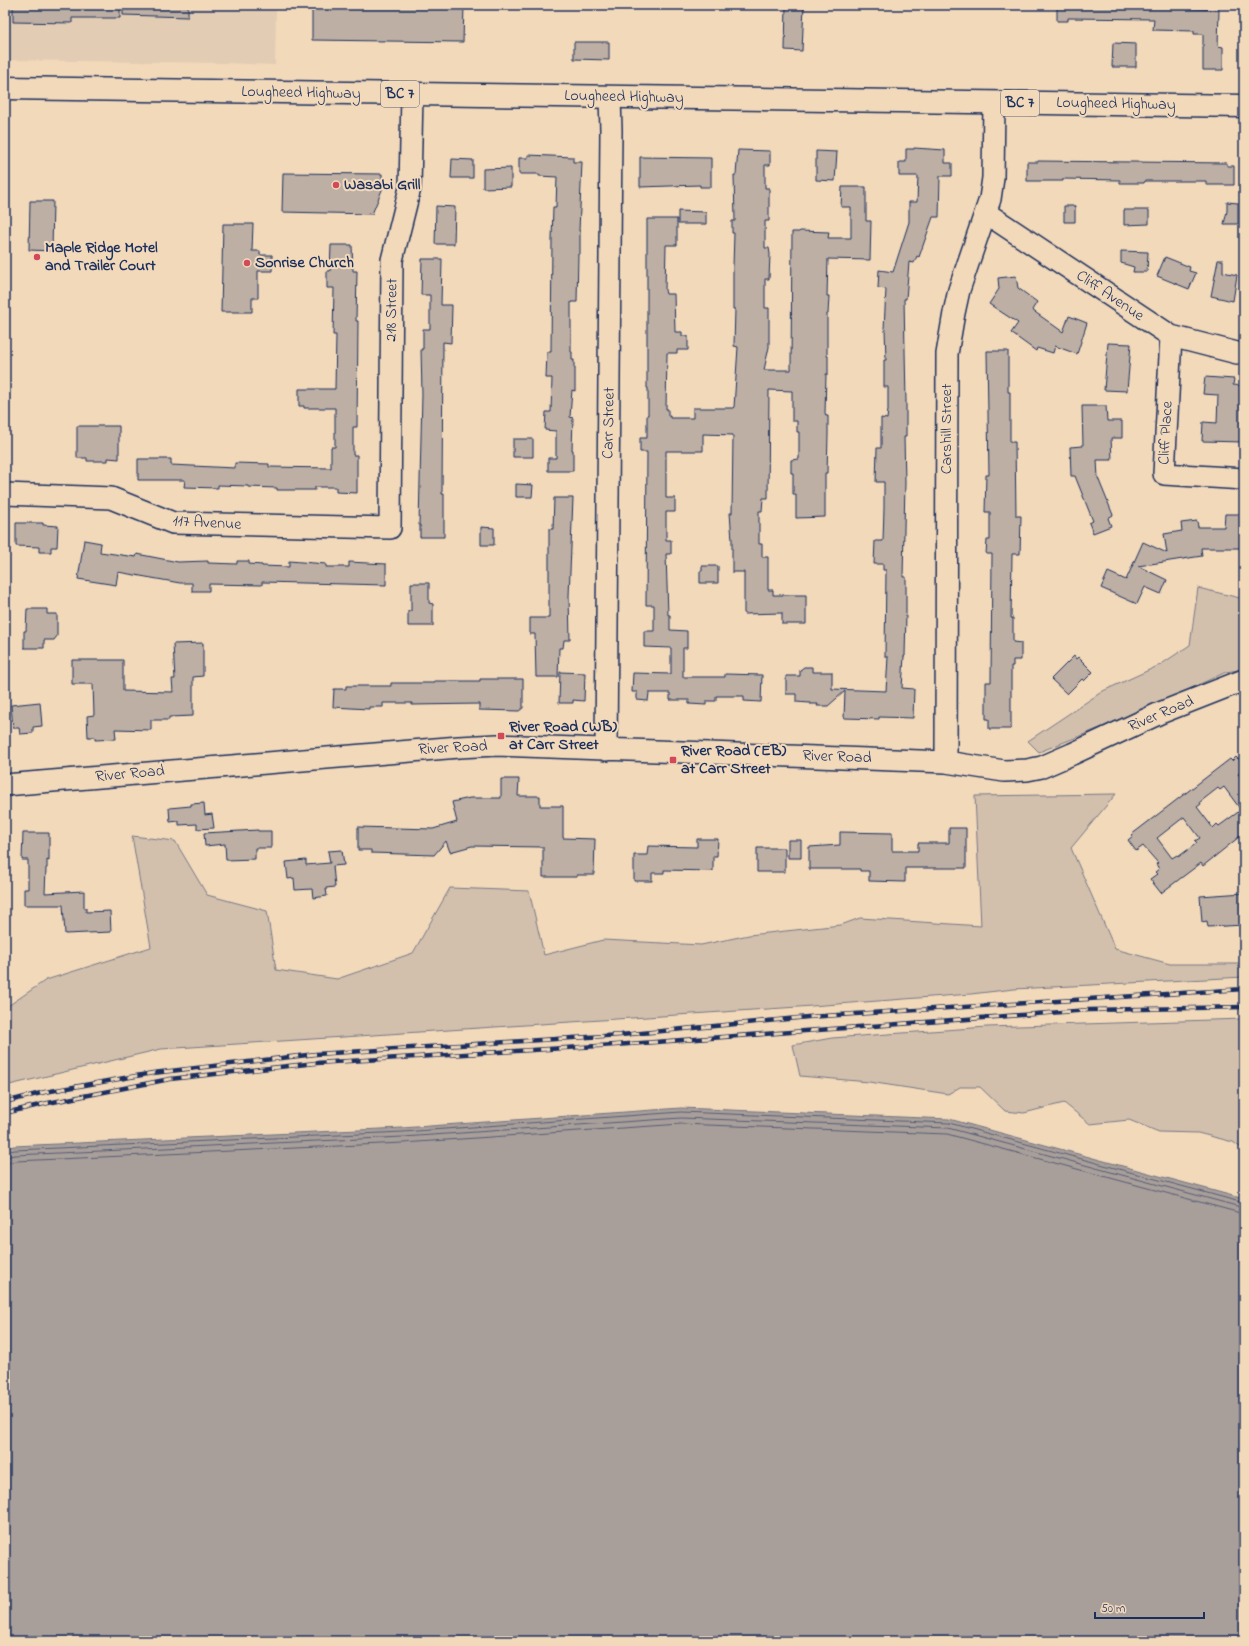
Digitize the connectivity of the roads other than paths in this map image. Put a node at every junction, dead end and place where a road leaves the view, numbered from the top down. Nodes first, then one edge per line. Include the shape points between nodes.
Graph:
1 (5, 88) edge
2 (412, 94) junction
3 (610, 97) junction
4 (994, 103) junction
5 (1244, 106) edge
6 (986, 213) junction
7 (1171, 336) junction
8 (1244, 353) edge
9 (1244, 479) edge
10 (5, 494) edge
11 (390, 528) joint
12 (1244, 680) edge
13 (606, 750) junction
14 (946, 762) junction
15 (5, 785) edge

1 - 2 highway, Lougheed Highway / BC 7
2 - 3 highway, Lougheed Highway / BC 7
2 - 11 street, 218 Street via 410,188 392,260
3 - 4 highway, Lougheed Highway / BC 7
3 - 13 street, Carr Street
4 - 5 highway, Lougheed Highway / BC 7
4 - 6 street, Carshill Street via 993,178
6 - 7 street, Cliff Avenue
6 - 14 street, Carshill Street via 959,290 947,354
7 - 8 street, Cliff Avenue
7 - 9 street, Cliff Place via 1164,474
10 - 11 street, 117 Avenue via 111,498 172,524
12 - 14 street, River Road via 1160,713 1042,766 1010,771
13 - 14 street, River Road
13 - 15 street, River Road via 497,745 459,747

